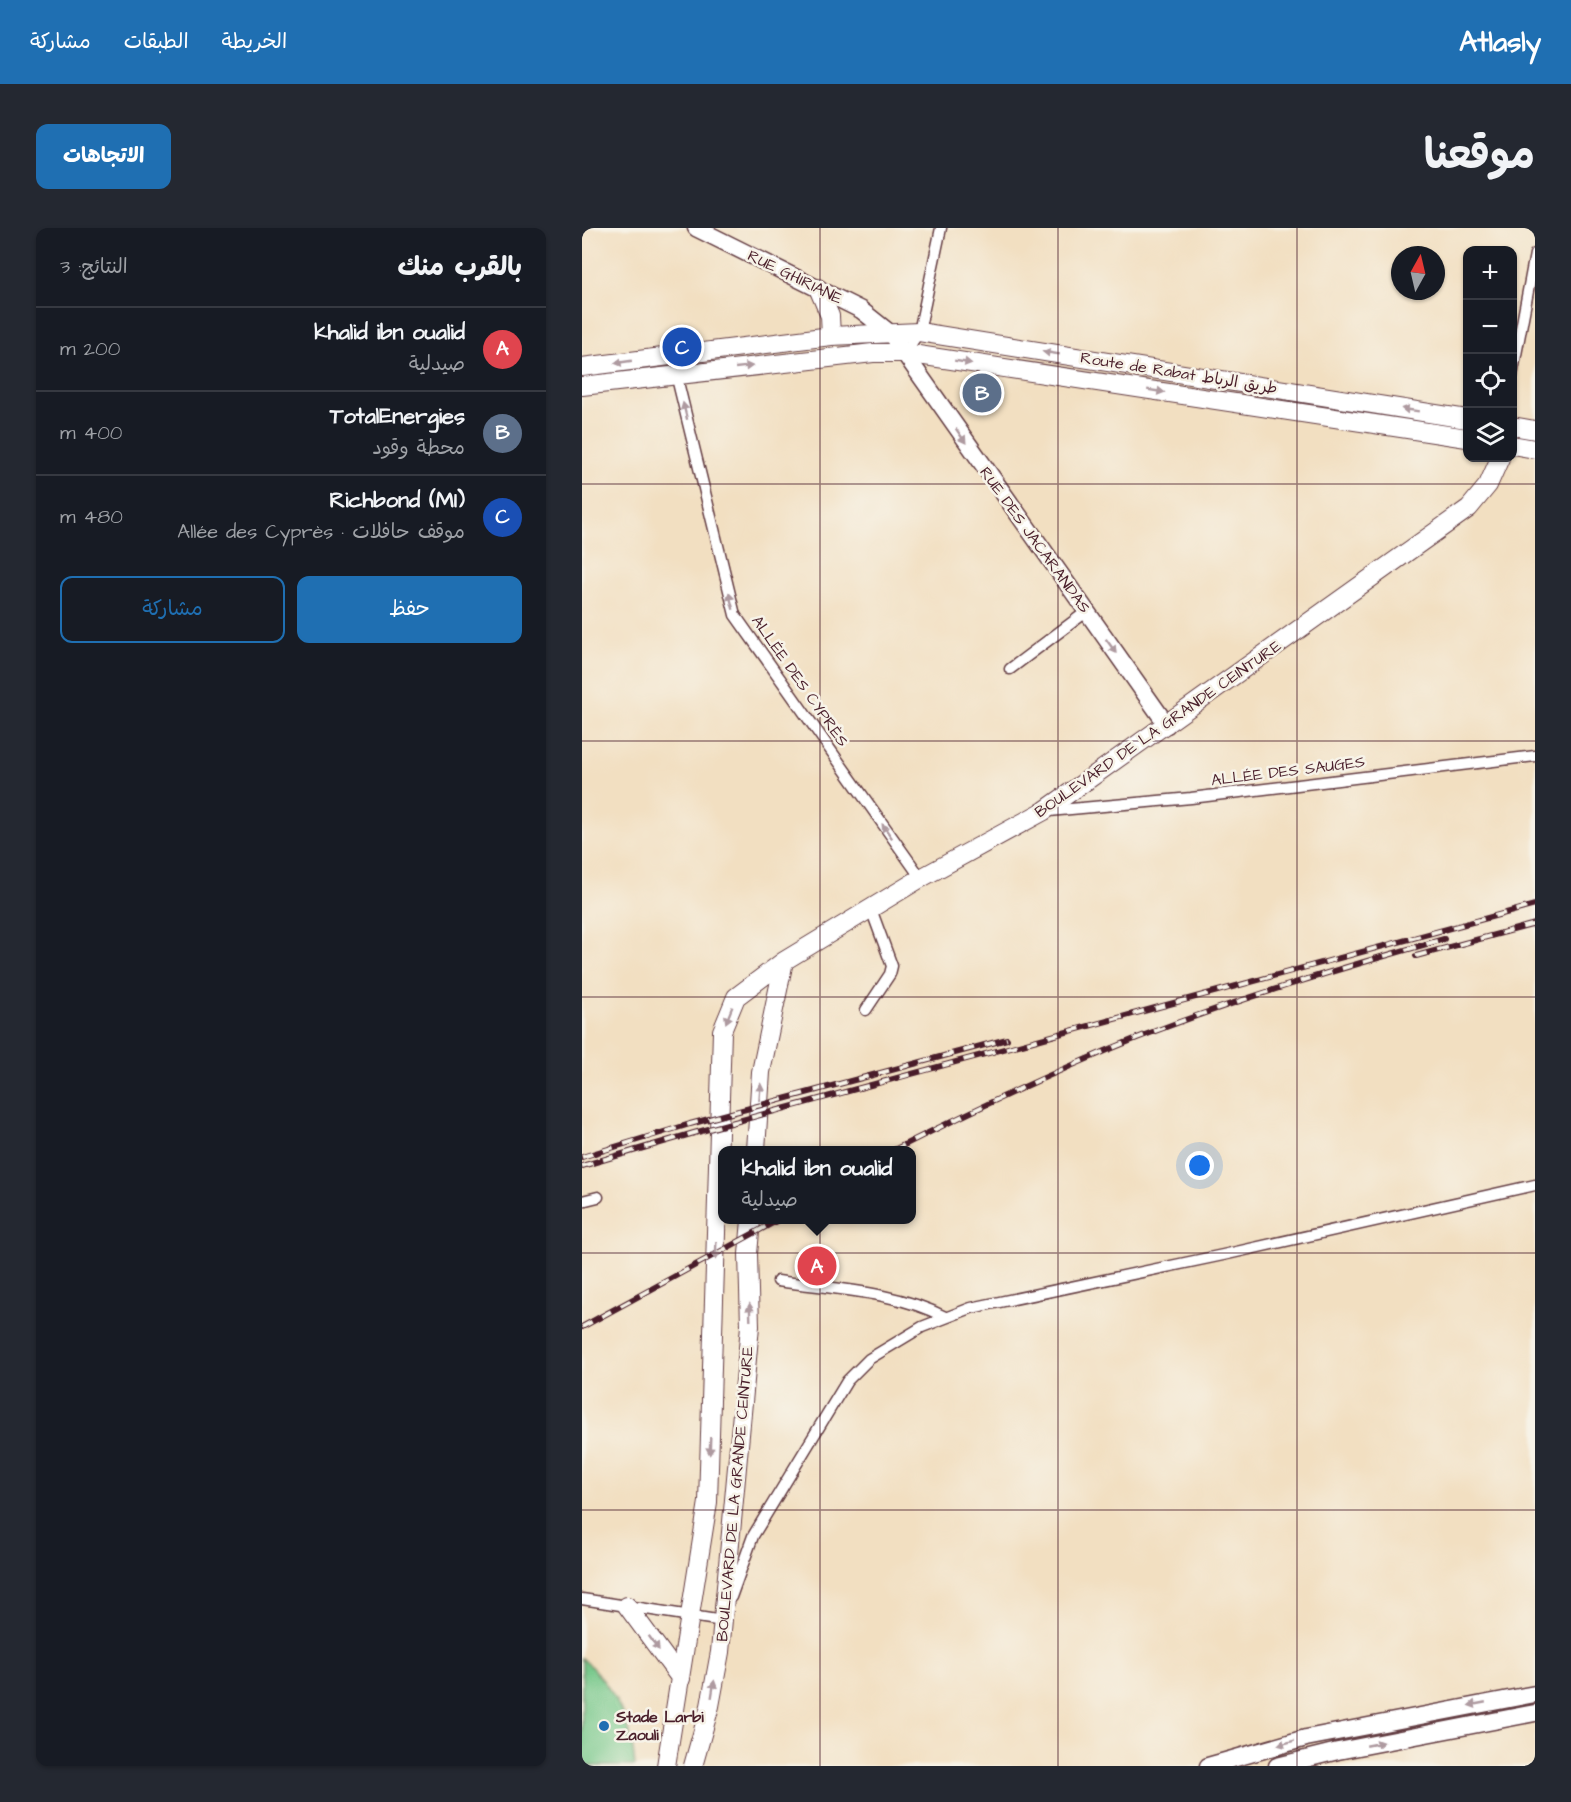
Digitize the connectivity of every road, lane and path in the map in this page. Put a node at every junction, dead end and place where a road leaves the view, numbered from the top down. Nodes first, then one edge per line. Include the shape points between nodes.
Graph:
1 (696, 228) edge
2 (941, 228) edge
3 (1535, 254) edge
4 (818, 288) junction
5 (919, 332) junction
6 (890, 333) junction
7 (831, 336) junction
8 (905, 353) junction
9 (1516, 354) edge
10 (582, 367) edge
11 (675, 374) junction
12 (582, 386) edge
13 (1463, 418) edge
14 (1517, 427) edge
15 (1535, 430) edge
16 (1463, 437) edge
17 (1517, 446) edge
18 (1535, 449) edge
19 (1498, 462) edge
20 (1086, 612) junction
21 (1010, 669) dead end
22 (1167, 725) junction
23 (1535, 756) edge
24 (1044, 811) junction
25 (921, 878) junction
26 (871, 909) junction
27 (784, 961) junction
28 (866, 1010) dead end
29 (719, 1146) edge
30 (756, 1146) edge
31 (718, 1166) edge
32 (1535, 1185) edge
33 (598, 1197) dead end
34 (582, 1201) edge
35 (751, 1224) edge
36 (778, 1281) dead end
37 (945, 1317) junction
38 (582, 1599) edge
39 (627, 1606) junction
40 (691, 1618) junction
41 (723, 1622) junction
42 (681, 1679) junction
43 (1535, 1694) edge
44 (1535, 1713) edge
45 (666, 1766) edge
46 (693, 1766) edge
47 (1208, 1766) edge
48 (1277, 1766) edge

1 - 4 street, RUE GHIRIANE
2 - 5 street
3 - 9 street
4 - 6 street, RUE GHIRIANE via 861,310
4 - 7 main road via 830,316
5 - 6 main road, Route de Rabat طريق الرباط
5 - 8 street
13 -> 5 main road, Route de Rabat طريق الرباط
6 - 7 main road, Route de Rabat طريق الرباط
6 - 8 street, RUE GHIRIANE
7 -> 10 main road, Route de Rabat طريق الرباط
11 -> 8 main road, Route de Rabat طريق الرباط
8 -> 16 main road, Route de Rabat طريق الرباط
8 -> 20 street, RUE DES JACARANDAS
11 - 12 main road, Route de Rabat طريق الرباط
25 -> 11 street, ALLÉE DES CYPRÈS via 735,615
14 - 15 main road
17 - 18 main road
19 - 22 main road, BOULEVARD DE LA GRANDE CEINTURE via 1488,485 1469,508
20 - 21 street
20 -> 22 street, RUE DES JACARANDAS
22 - 24 main road, BOULEVARD DE LA GRANDE CEINTURE
23 - 24 street, ALLÉE DES SAUGES via 1191,798
24 - 25 main road, BOULEVARD DE LA GRANDE CEINTURE
25 - 26 main road, BOULEVARD DE LA GRANDE CEINTURE
26 - 27 main road, BOULEVARD DE LA GRANDE CEINTURE
26 - 28 street via 892,966
27 -> 29 main road, BOULEVARD DE LA GRANDE CEINTURE via 736,997 722,1031
30 -> 27 main road via 762,1072
31 -> 40 main road, BOULEVARD DE LA GRANDE CEINTURE via 708,1502
32 - 37 street via 971,1308
33 - 34 street
41 -> 35 main road, BOULEVARD DE LA GRANDE CEINTURE via 750,1326
36 - 37 street via 903,1300 924,1305
37 - 41 street via 892,1342 847,1381 753,1536
38 - 39 street
39 - 40 street
39 -> 42 main road
40 - 41 street
40 - 42 main road, BOULEVARD DE LA GRANDE CEINTURE
46 -> 41 main road, BOULEVARD DE LA GRANDE CEINTURE via 710,1706
42 - 45 main road, BOULEVARD DE LA GRANDE CEINTURE
43 -> 47 street via 1306,1738
48 -> 44 street

